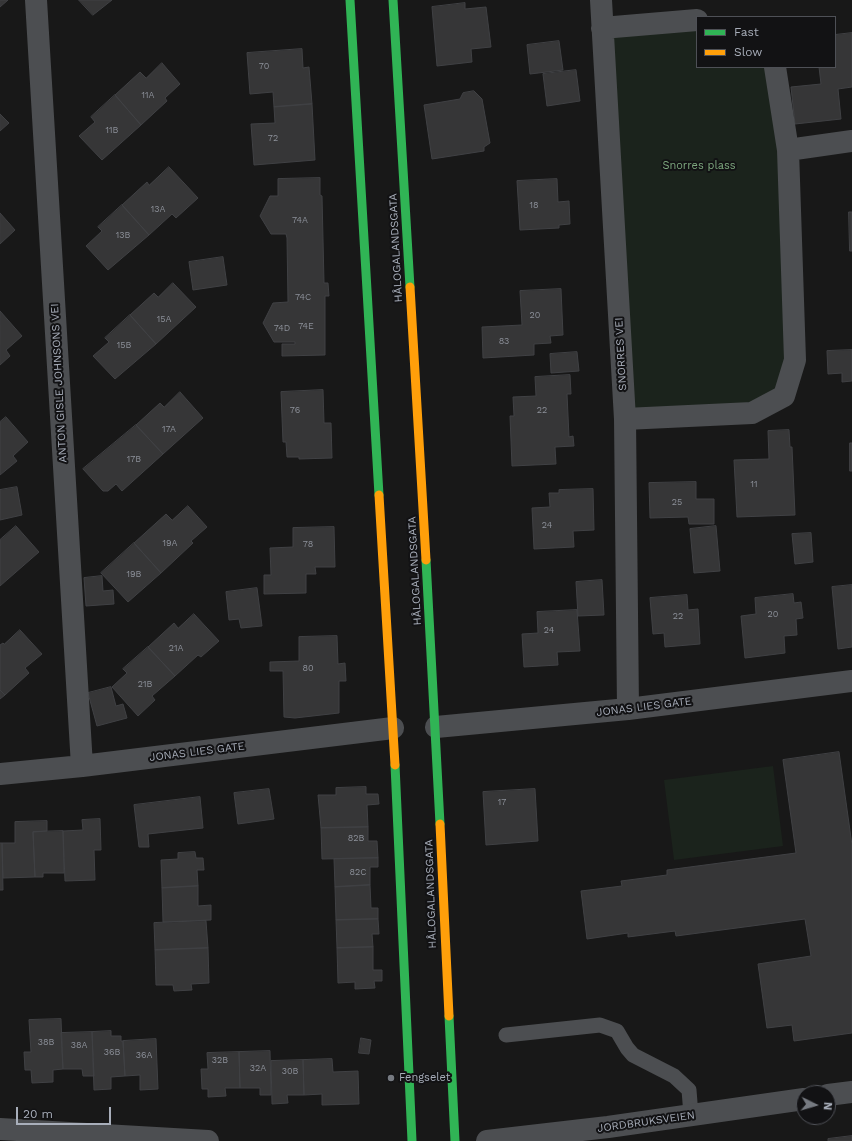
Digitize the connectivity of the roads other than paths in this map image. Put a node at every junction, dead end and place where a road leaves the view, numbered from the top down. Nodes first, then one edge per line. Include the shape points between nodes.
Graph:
1 (36, 0) edge
2 (350, 0) edge
3 (393, 0) edge
4 (601, 0) edge
5 (696, 20) edge
6 (602, 28) junction
7 (775, 68) edge
8 (852, 141) edge
9 (788, 150) junction
10 (625, 419) junction
11 (852, 681) edge
12 (628, 709) junction
13 (436, 727) junction
14 (393, 728) junction
15 (82, 766) junction
16 (0, 774) edge
17 (506, 1035) dead end
18 (852, 1092) edge
19 (836, 1094) edge
20 (796, 1100) edge
21 (691, 1115) junction
22 (0, 1129) edge
23 (609, 1134) edge
24 (196, 1141) edge
25 (412, 1141) edge
26 (455, 1141) edge
27 (487, 1141) edge

1 - 15 street, ANTON GISLE JOHNSONS VEI
2 - 14 street
3 - 13 street, HÅLOGALANDSGATA
4 - 6 street, SNORRES VEI
5 - 6 street
6 - 10 street, SNORRES VEI
7 - 9 street
8 - 9 street
9 - 10 street via 795,360 784,396 752,413
10 - 12 street, SNORRES VEI
11 - 12 street, JONAS LIES GATE
12 - 13 street, JONAS LIES GATE
13 - 26 street, HÅLOGALANDSGATA
14 - 15 street, JONAS LIES GATE
14 - 25 street
15 - 16 street, JONAS LIES GATE
17 - 21 lane via 600,1025 618,1031 633,1055 674,1076 689,1090
18 - 19 street
20 - 21 street, JORDBRUKSVEIEN
21 - 23 street, JORDBRUKSVEIEN
22 - 24 street
23 - 27 street, JORDBRUKSVEIEN

